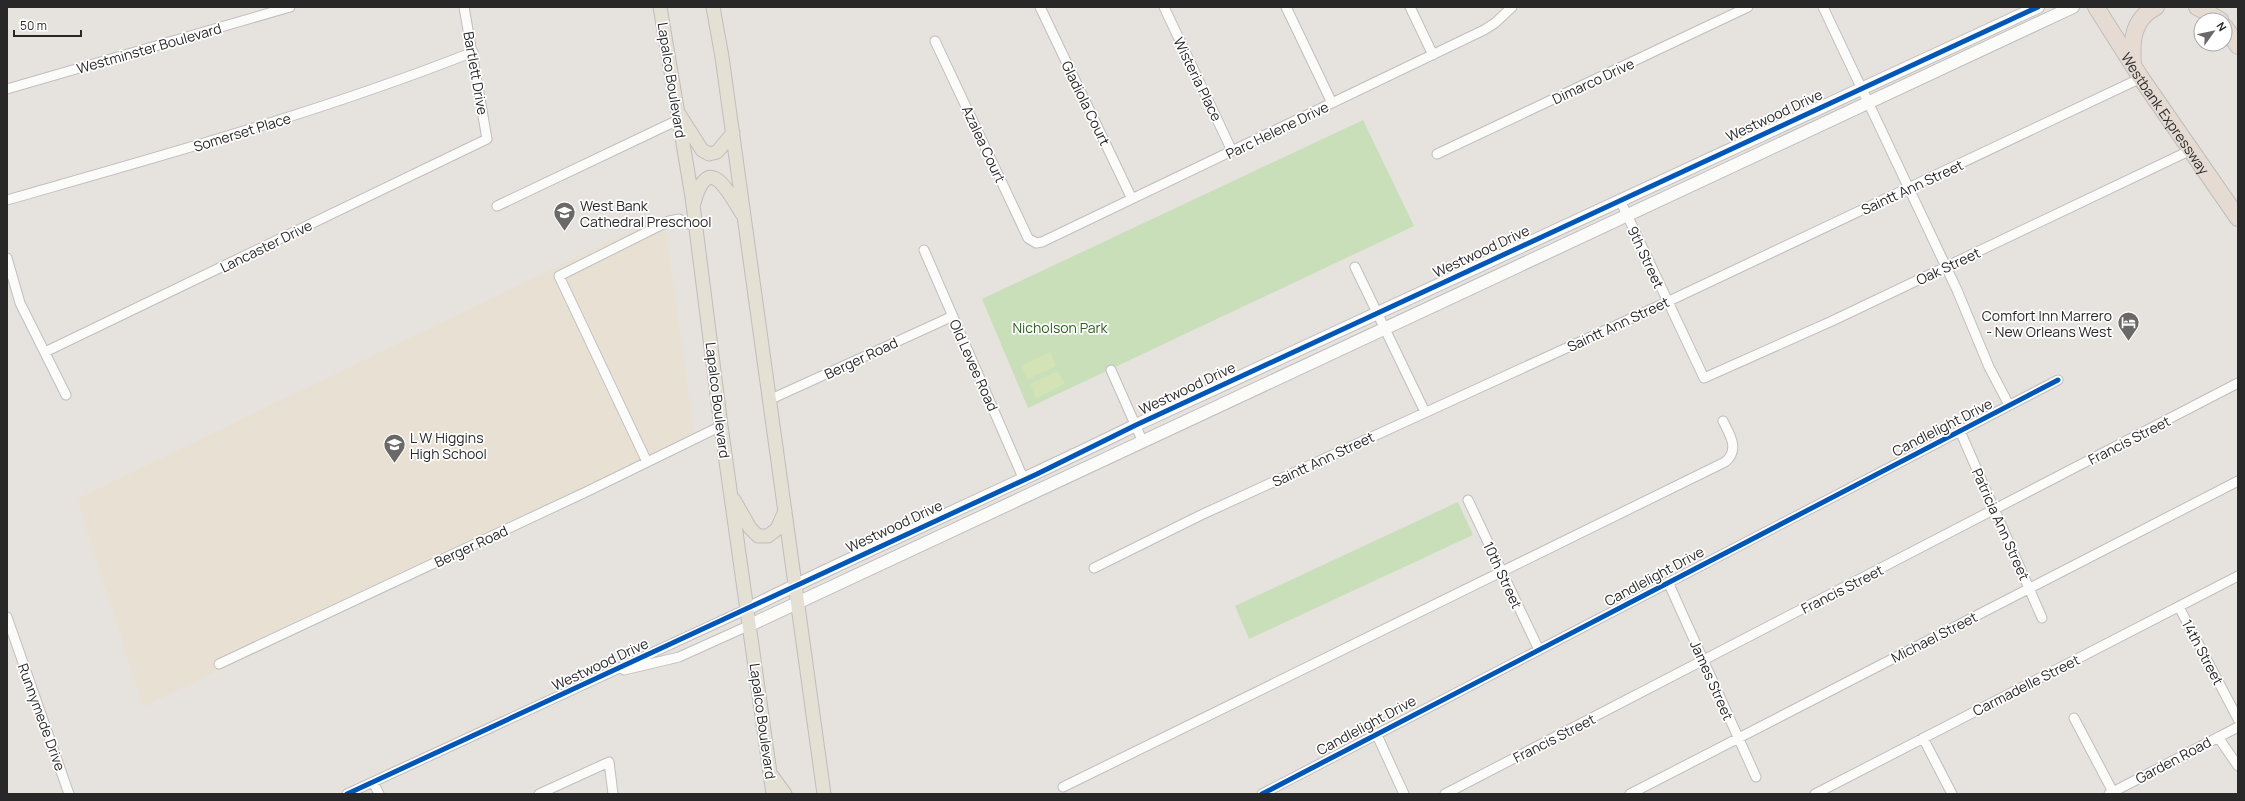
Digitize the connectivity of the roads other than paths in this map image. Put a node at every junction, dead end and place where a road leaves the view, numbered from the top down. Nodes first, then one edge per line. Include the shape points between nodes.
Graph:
1 (290, 7) edge
2 (464, 7) edge
3 (660, 7) edge
4 (713, 7) edge
5 (1040, 7) edge
6 (1164, 7) edge
7 (1286, 7) edge
8 (1410, 7) edge
9 (1512, 7) edge
10 (1748, 7) edge
11 (1823, 7) edge
12 (2038, 7) edge
13 (2073, 7) edge
14 (2096, 7) edge
15 (2156, 7) edge
16 (2197, 7) edge
17 (2206, 12) edge
18 (935, 41) dead end
19 (473, 52) junction
20 (1433, 55) junction
21 (2137, 72) junction
22 (1860, 88) junction
23 (7, 89) edge
24 (1332, 103) junction
25 (1868, 103) junction
26 (677, 115) junction
27 (733, 133) junction
28 (487, 139) joint
29 (2191, 150) junction
30 (1232, 151) junction
31 (1437, 154) dead end
32 (1909, 188) junction
33 (1132, 199) junction
34 (7, 200) edge
35 (1620, 200) junction
36 (497, 206) dead end
37 (693, 207) junction
38 (1626, 215) junction
39 (2238, 218) edge
40 (745, 219) junction
41 (696, 227) junction
42 (1036, 243) joint
43 (924, 250) dead end
44 (7, 258) edge
45 (1355, 267) dead end
46 (1946, 267) junction
47 (1667, 302) junction
48 (1378, 312) junction
49 (953, 316) junction
50 (1385, 328) junction
51 (45, 352) junction
52 (1111, 370) dead end
53 (1704, 378) joint
54 (2058, 380) dead end
55 (2238, 384) edge
56 (66, 395) dead end
57 (769, 400) junction
58 (2009, 405) junction
59 (1425, 412) junction
60 (1723, 420) dead end
61 (1136, 425) junction
62 (721, 426) junction
63 (1960, 431) junction
64 (1142, 440) junction
65 (646, 462) junction
66 (1024, 480) junction
67 (2238, 480) edge
68 (730, 493) junction
69 (1468, 500) dead end
70 (1995, 510) junction
71 (785, 511) junction
72 (1094, 568) dead end
73 (1500, 571) junction
74 (2238, 576) edge
75 (1668, 582) junction
76 (796, 585) junction
77 (2029, 588) junction
78 (799, 602) junction
79 (2179, 607) junction
80 (747, 609) junction
81 (7, 617) edge
82 (2042, 618) dead end
83 (750, 625) junction
84 (1539, 650) junction
85 (1703, 660) junction
86 (219, 664) dead end
87 (609, 673) junction
88 (2074, 718) dead end
89 (2238, 719) edge
90 (2238, 727) edge
91 (1376, 733) junction
92 (2218, 737) junction
93 (1738, 738) junction
94 (1922, 738) junction
95 (2238, 766) edge
96 (771, 775) junction
97 (1756, 777) dead end
98 (373, 782) junction
99 (1063, 787) dead end
100 (823, 788) edge
101 (2110, 793) edge
102 (70, 794) edge
103 (347, 794) edge
104 (379, 794) edge
105 (539, 794) edge
106 (613, 794) edge
107 (773, 794) edge
108 (785, 794) edge
109 (812, 794) edge
110 (1262, 794) edge
111 (1404, 794) edge
112 (1446, 794) edge
113 (1630, 794) edge
114 (1815, 794) edge
115 (1952, 794) edge

1 - 23 street, Westminster Boulevard
2 - 19 street, Bartlett Drive
3 - 26 main road, Lapalco Boulevard
4 - 27 main road
5 - 33 street, Gladiola Court
6 - 30 street, Wisteria Place
7 - 24 street
8 - 20 street
9 - 20 street, Parc Helene Drive via 1484,30
10 - 31 street, Dimarco Drive
11 - 22 street
12 - 22 street, Westwood Drive
13 - 25 street, Westwood Drive
14 - 21 highway, Westbank Expressway
15 - 21 highway via 2145,13 2136,25 2132,48
16 - 17 highway
18 - 42 street, Azalea Court via 1028,238
19 - 28 street, Bartlett Drive
19 - 34 street, Somerset Place via 398,82 260,127
20 - 24 street, Parc Helene Drive
21 - 29 highway, Westbank Expressway
21 - 32 street, Saintt Ann Street
22 - 25 street
22 - 35 street, Westwood Drive
24 - 30 street, Parc Helene Drive
25 - 32 street
25 - 38 street, Westwood Drive
26 - 27 main road via 702,150 709,154 717,152
26 - 36 street
26 - 37 main road, Lapalco Boulevard
27 - 40 main road
28 - 51 street, Lancaster Drive
29 - 39 highway, Westbank Expressway
29 - 46 street, Oak Street
30 - 33 street, Parc Helene Drive
32 - 46 street
32 - 47 street, Saintt Ann Street
33 - 42 street, Parc Helene Drive
35 - 38 street, 9th Street
35 - 48 street, Westwood Drive
37 - 40 main road via 698,187 703,180 717,179 724,184
37 - 41 main road, Lapalco Boulevard
38 - 47 street, 9th Street
38 - 50 street, Westwood Drive
40 - 57 main road
41 - 62 main road, Lapalco Boulevard
41 - 65 street via 679,219 669,221 559,276
43 - 49 street, Old Levee Road
44 - 51 street via 20,303
45 - 48 street
46 - 53 street, Oak Street
46 - 58 street via 1989,367
47 - 53 street, 9th Street
47 - 59 street, Saintt Ann Street
48 - 50 street
48 - 61 street, Westwood Drive
49 - 57 street, Berger Road
49 - 66 street, Old Levee Road
50 - 59 street
50 - 64 street, Westwood Drive
51 - 56 street
52 - 61 street
54 - 58 street, Candlelight Drive
55 - 70 street, Francis Street
57 - 71 main road
58 - 63 street, Candlelight Drive
59 - 72 street, Saintt Ann Street via 1201,515
60 - 73 street via 1733,445 1731,455 1725,462
61 - 64 street
61 - 66 street, Westwood Drive
62 - 65 street, Berger Road
62 - 68 main road, Lapalco Boulevard
63 - 70 street, Patricia Ann Street
63 - 75 street, Candlelight Drive
64 - 78 street, Westwood Drive
65 - 86 street, Berger Road
66 - 76 street, Westwood Drive
67 - 77 street, Michael Street
68 - 71 main road via 750,528 758,536 768,536 777,529
68 - 80 main road, Lapalco Boulevard
69 - 73 street, 10th Street
70 - 77 street, Patricia Ann Street
70 - 85 street, Francis Street
71 - 76 main road
73 - 84 street, 10th Street
73 - 99 street
74 - 79 street, Carmadelle Street
75 - 84 street, Candlelight Drive
75 - 85 street, James Street
76 - 78 main road
76 - 80 street, Westwood Drive
77 - 82 street, Patricia Ann Street
77 - 93 street, Michael Street
78 - 83 street, Westwood Drive
78 - 100 main road
79 - 89 street, 14th Street
79 - 94 street, Carmadelle Street
80 - 83 main road, Lapalco Boulevard
80 - 87 street, Westwood Drive
81 - 102 street, Runnymede Drive
83 - 87 street, Westwood Drive via 679,657
83 - 96 main road, Lapalco Boulevard
84 - 91 street, Candlelight Drive
85 - 93 street, James Street
85 - 112 street, Francis Street
87 - 98 street, Westwood Drive
88 - 101 street
90 - 92 street, Garden Road
91 - 110 street, Candlelight Drive
91 - 111 street
92 - 95 street
92 - 101 street, Garden Road
93 - 97 street, James Street
93 - 113 street, Michael Street
94 - 114 street, Carmadelle Street
94 - 115 street
96 - 107 main road, Lapalco Boulevard
96 - 108 main road
98 - 103 street, Westwood Drive
98 - 104 street
100 - 109 main road
105 - 106 street via 608,762

